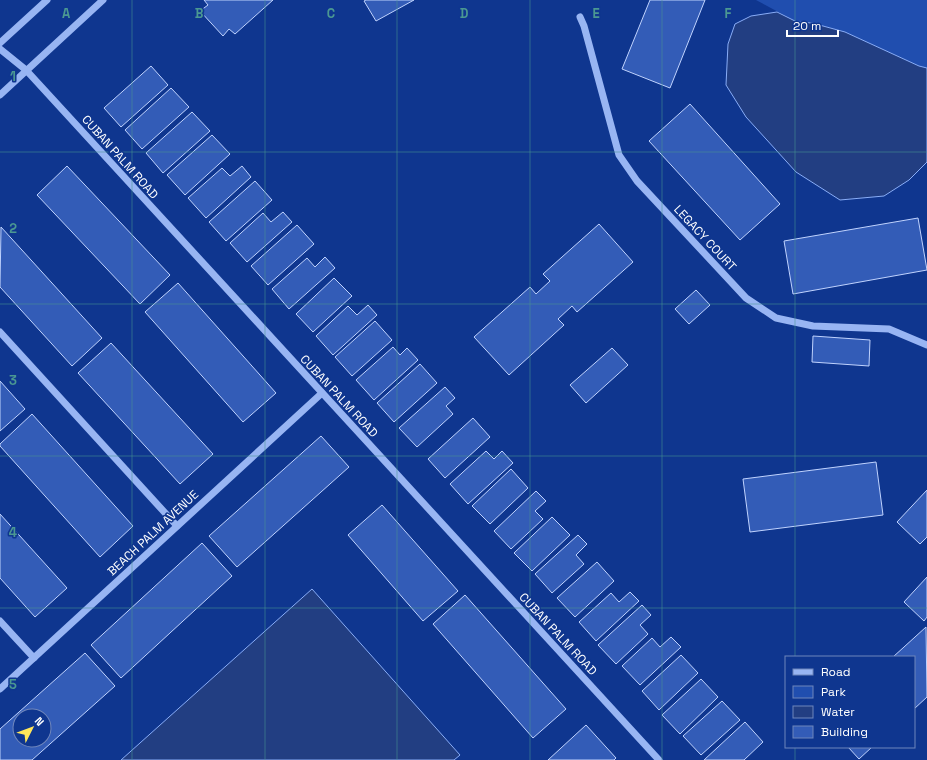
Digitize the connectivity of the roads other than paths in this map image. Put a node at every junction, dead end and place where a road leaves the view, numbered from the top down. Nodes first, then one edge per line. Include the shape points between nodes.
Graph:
1 (47, 0) edge
2 (103, 0) edge
3 (580, 17) dead end
4 (0, 43) edge
5 (0, 49) edge
6 (26, 70) junction
7 (0, 95) edge
8 (0, 332) edge
9 (927, 343) edge
10 (322, 393) junction
11 (177, 526) junction
12 (0, 621) edge
13 (34, 658) junction
14 (0, 689) edge
15 (659, 760) edge

1 - 4 street
2 - 6 street
3 - 9 street, LEGACY COURT via 619,155 637,181 746,298 776,318 813,326 889,329
5 - 6 street, CUBAN PALM ROAD
6 - 7 street
6 - 10 street, CUBAN PALM ROAD
8 - 11 street
10 - 11 street, BEACH PALM AVENUE
10 - 15 street, CUBAN PALM ROAD
11 - 13 street, BEACH PALM AVENUE
12 - 13 street
13 - 14 street, BEACH PALM AVENUE

